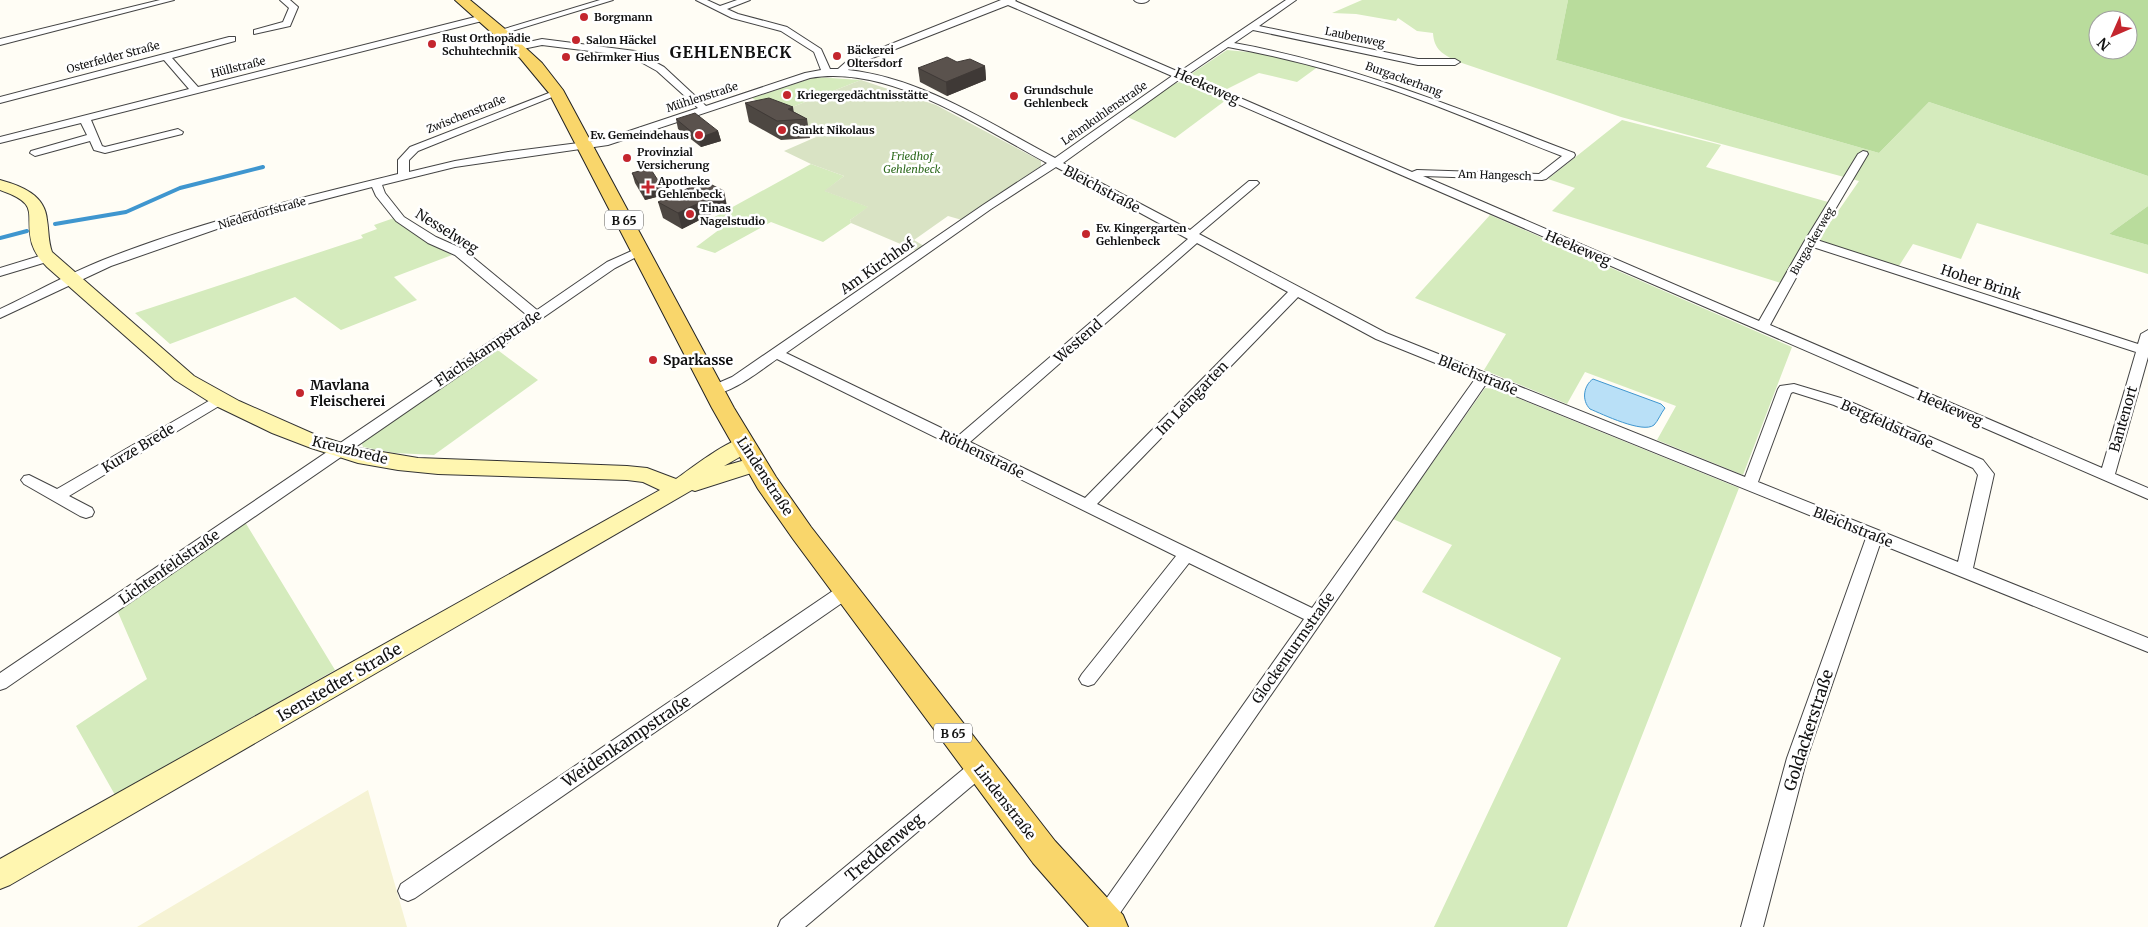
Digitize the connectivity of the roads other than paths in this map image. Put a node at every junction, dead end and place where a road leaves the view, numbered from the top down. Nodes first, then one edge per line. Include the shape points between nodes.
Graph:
1 (170, 0) edge
2 (284, 0) edge
3 (462, 0) edge
4 (609, 0) edge
5 (700, 0) edge
6 (746, 0) edge
7 (1138, 0) edge
8 (1145, 0) edge
9 (1292, 0) edge
10 (1008, 1) edge
11 (719, 9) junction
12 (483, 18) junction
13 (1252, 27) junction
14 (257, 32) dead end
15 (499, 32) junction
16 (232, 39) dead end
17 (0, 42) edge
18 (1225, 44) junction
19 (518, 47) junction
20 (166, 56) junction
21 (1455, 62) dead end
22 (842, 71) junction
23 (826, 72) junction
24 (1180, 75) junction
25 (196, 91) junction
26 (557, 92) junction
27 (0, 100) edge
28 (704, 109) junction
29 (85, 119) junction
30 (178, 132) dead end
31 (93, 137) junction
32 (0, 140) edge
33 (585, 147) junction
34 (35, 153) dead end
35 (1863, 154) dead end
36 (1570, 155) joint
37 (1055, 163) junction
38 (404, 175) junction
39 (1413, 176) junction
40 (376, 182) junction
41 (1253, 183) dead end
42 (0, 186) edge
43 (1193, 238) junction
44 (1810, 242) junction
45 (640, 252) junction
46 (46, 258) junction
47 (0, 272) edge
48 (72, 278) junction
49 (1296, 292) junction
50 (0, 314) edge
51 (536, 316) junction
52 (1762, 328) junction
53 (2148, 334) edge
54 (2143, 350) junction
55 (776, 353) junction
56 (1484, 378) junction
57 (714, 390) junction
58 (218, 400) junction
59 (960, 443) junction
60 (338, 450) junction
61 (751, 455) junction
62 (2107, 476) junction
63 (29, 480) dead end
64 (1749, 485) junction
65 (678, 489) junction
66 (2148, 494) edge
67 (57, 496) junction
68 (1087, 505) junction
69 (86, 512) dead end
70 (1875, 535) junction
71 (1187, 554) junction
72 (1964, 571) junction
73 (846, 591) junction
74 (1315, 617) junction
75 (2148, 645) edge
76 (1088, 679) dead end
77 (0, 683) edge
78 (979, 768) junction
79 (0, 875) edge
80 (408, 891) dead end
81 (1106, 922) edge
82 (789, 927) edge
83 (1752, 927) edge

1 - 17 street
2 - 14 street via 294,7 287,24
3 - 12 main road, Lindenstraße / B 65
4 - 15 street
5 - 11 street
6 - 11 street
7 - 8 street
9 - 13 street, Lehmkuhlenstraße
10 - 22 street via 849,64
10 - 24 street, Heekeweg
11 - 23 street via 784,29 818,51
12 - 15 main road, Lindenstraße / B 65
12 - 25 street, Hüllstraße
13 - 18 street, Lehmkuhlenstraße
13 - 21 street, Laubenweg via 1418,62
15 - 19 main road, Lindenstraße / B 65
16 - 20 street, Osterfelder Straße
18 - 24 street, Lehmkuhlenstraße
18 - 36 street, Burgackerhang via 1280,54 1347,72
19 - 26 main road, Lindenstraße / B 65 via 544,72
19 - 28 street via 542,42 632,52 688,92
20 - 25 street
20 - 27 street, Osterfelder Straße
22 - 23 street, Bleichstraße
22 - 37 street, Bleichstraße via 876,78 935,100
23 - 28 street, Mühlenstraße
24 - 37 street, Lehmkuhlenstraße
24 - 39 street, Heekeweg
25 - 29 street, Hüllstraße
26 - 33 main road, Lindenstraße / B 65
26 - 38 street, Zwischenstraße via 414,149 402,160
28 - 33 street, Mühlenstraße
29 - 31 street
29 - 32 street, Hüllstraße
30 - 31 street via 105,150 98,148
31 - 34 street
33 - 38 street, Niederdorfstraße via 508,155
33 - 45 main road, Lindenstraße / B 65
35 - 44 street, Burgackerweg
36 - 39 street, Am Hangesch via 1542,177 1417,173
37 - 43 street, Bleichstraße
37 - 55 street, Am Kirchhof
38 - 40 street, Niederdorfstraße
39 - 52 street, Heekeweg
40 - 48 street, Niederdorfstraße via 216,226
40 - 51 street, Nesselweg via 380,194 400,219 432,240 459,252
41 - 43 street, Westend
42 - 46 main road via 21,192 34,203 39,212 41,248
43 - 49 street, Bleichstraße
43 - 59 street, Westend
44 - 52 street, Burgackerweg
44 - 54 street, Hoher Brink
45 - 51 street, Flachskampstraße via 612,265
45 - 57 main road, Lindenstraße / B 65
46 - 47 street
46 - 48 main road
48 - 50 street, Niederdorfstraße
48 - 58 main road, Kreuzbrede via 186,379
49 - 56 street, Bleichstraße via 1381,336
49 - 68 street, Im Leingarten
51 - 60 street, Flachskampstraße
52 - 62 street, Heekeweg
53 - 54 street, Bantenort
54 - 62 street, Bantenort
55 - 57 street, Am Kirchhof via 737,380
55 - 59 street, Röthenstraße
56 - 64 street, Bleichstraße
56 - 74 street, Glockenturmstraße
57 - 61 main road, Lindenstraße / B 65
58 - 60 main road, Kreuzbrede via 300,437
58 - 67 street, Kurze Brede
59 - 68 street, Röthenstraße
60 - 65 main road, Kreuzbrede via 430,467 627,473 647,476
60 - 77 street, Lichtenfeldstraße
61 - 65 main road, Isenstedter Straße
61 - 73 main road, Lindenstraße / B 65 via 802,533
62 - 66 street, Heekeweg
63 - 67 street
64 - 70 street, Bleichstraße
64 - 72 street, Bergfeldstraße via 1785,389 1794,388 1839,402 1978,464 1986,474
65 - 79 main road, Isenstedter Straße
67 - 69 street
68 - 71 street, Röthenstraße
70 - 72 street, Bleichstraße
70 - 83 street, Goldackerstraße via 1797,758
71 - 74 street, Röthenstraße
71 - 76 street
72 - 75 street, Bleichstraße
73 - 78 main road, Lindenstraße / B 65
73 - 80 street, Weidenkampstraße
74 - 81 street, Glockenturmstraße via 1113,906
78 - 81 main road, Lindenstraße / B 65 via 1044,852
78 - 82 street, Treddenweg

